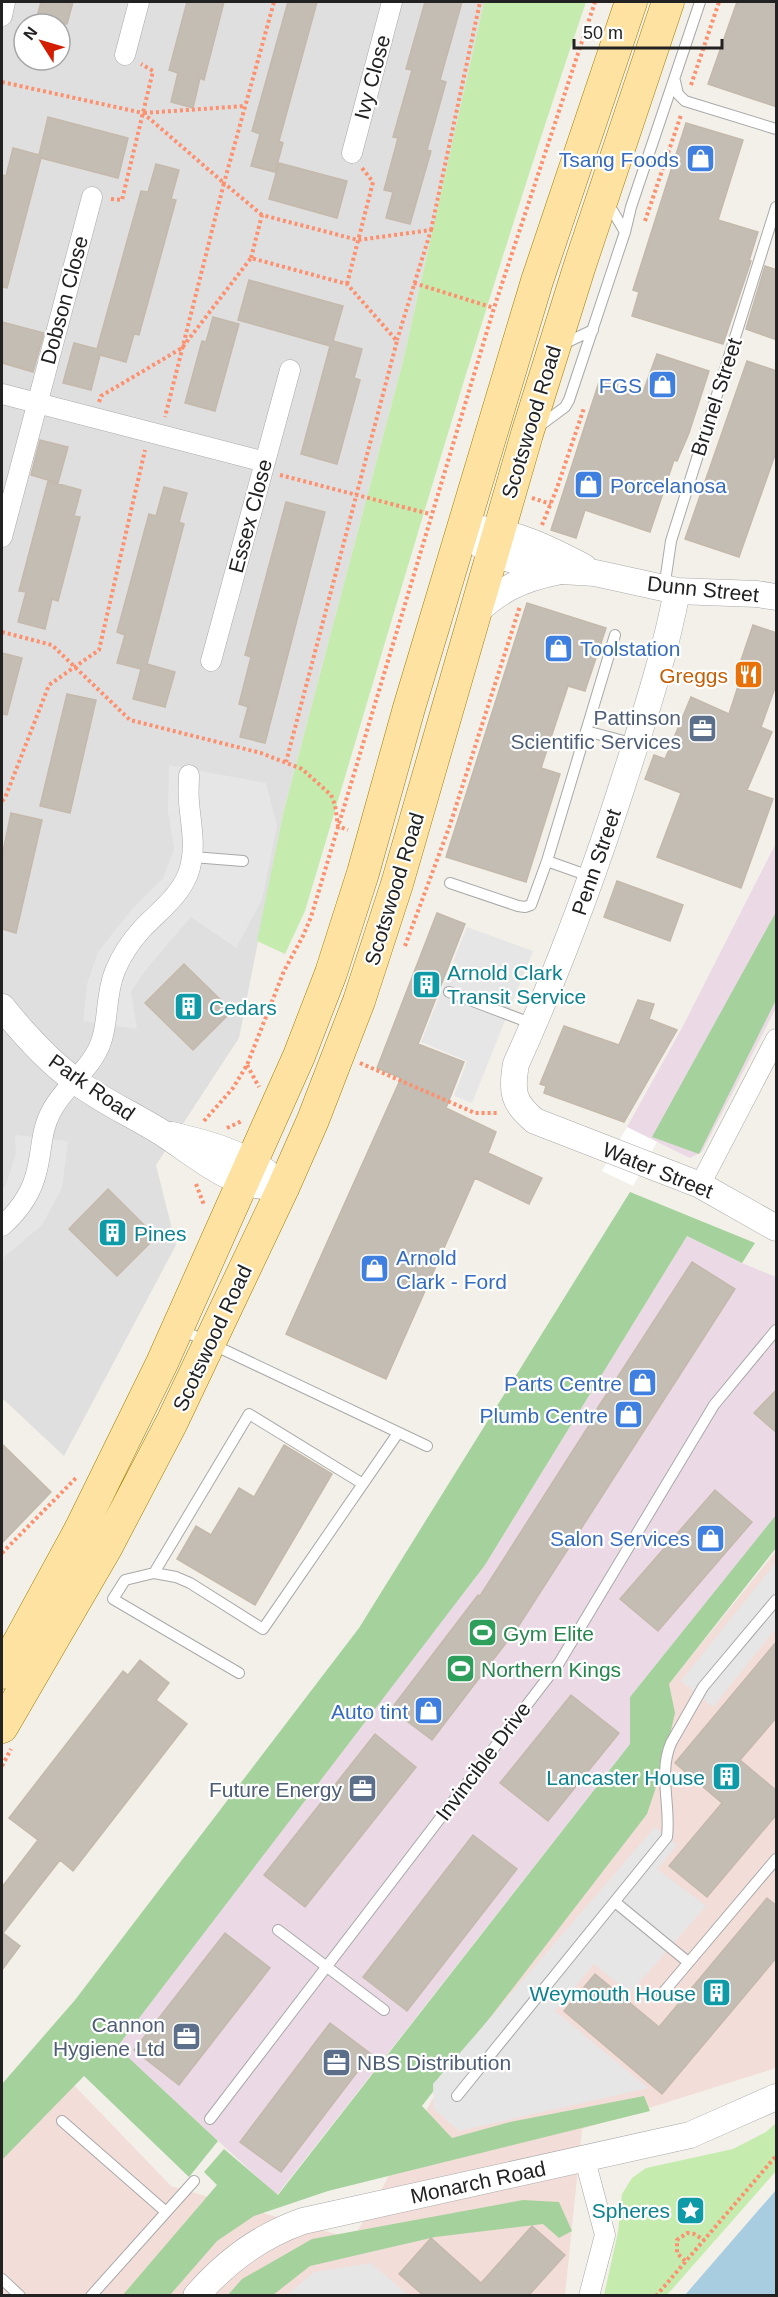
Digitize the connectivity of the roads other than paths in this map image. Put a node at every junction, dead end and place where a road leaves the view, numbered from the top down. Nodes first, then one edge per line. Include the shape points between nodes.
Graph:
1 (5, 2) edge
2 (139, 2) edge
3 (392, 2) edge
4 (631, 2) edge
5 (668, 2) edge
6 (700, 2) edge
7 (2, 16) edge
8 (125, 55) road end
9 (675, 78) junction
10 (777, 129) edge
11 (352, 153) road end
12 (603, 195) junction
13 (92, 197) road end
14 (777, 207) edge
15 (625, 232) junction
16 (593, 330) junction
17 (554, 349) junction
18 (290, 370) dead end
19 (2, 394) edge
20 (37, 403) junction
21 (527, 434) junction
22 (264, 466) junction
23 (463, 531) junction
24 (2, 537) edge
25 (494, 542) junction
26 (562, 571) junction
27 (595, 573) junction
28 (670, 590) junction
29 (777, 597) edge
30 (473, 615) junction
31 (615, 635) dead end
32 (211, 661) dead end
33 (586, 731) junction
34 (636, 744) junction
35 (189, 775) dead end
36 (193, 857) junction
37 (243, 861) dead end
38 (547, 861) junction
39 (592, 877) junction
40 (450, 883) dead end
41 (449, 992) dead end
42 (2, 1007) edge
43 (534, 1024) junction
44 (777, 1039) edge
45 (73, 1080) junction
46 (528, 1115) joint
47 (248, 1172) junction
48 (700, 1185) junction
49 (283, 1188) junction
50 (2, 1226) edge
51 (777, 1228) edge
52 (178, 1328) junction
53 (777, 1330) edge
54 (209, 1343) junction
55 (398, 1432) junction
56 (427, 1446) dead end
57 (363, 1484) junction
58 (154, 1573) junction
59 (777, 1600) edge
60 (2, 1673) edge
61 (239, 1673) dead end
62 (2, 1727) edge
63 (775, 1862) edge
64 (615, 1902) junction
65 (278, 1930) dead end
66 (688, 1962) junction
67 (326, 1967) junction
68 (662, 1994) dead end
69 (384, 2010) dead end
70 (457, 2096) dead end
71 (777, 2097) edge
72 (210, 2119) dead end
73 (62, 2121) dead end
74 (585, 2160) junction
75 (194, 2181) dead end
76 (166, 2212) junction
77 (2, 2279) edge
78 (20, 2295) edge
79 (91, 2295) edge
80 (196, 2295) edge
81 (589, 2295) edge

1 - 7 street
2 - 8 street
3 - 11 street, Ivy Close
4 - 23 main road, Scotswood Road via 537,281
5 - 12 main road, Scotswood Road
6 - 9 lane
9 - 10 lane via 678,94 685,101
9 - 15 lane
12 - 15 lane
12 - 17 main road, Scotswood Road
13 - 20 street, Dobson Close
14 - 28 lane, Brunel Street via 671,541
15 - 16 lane
16 - 17 lane
16 - 21 lane via 565,407
17 - 21 main road, Scotswood Road
18 - 22 street, Essex Close
19 - 20 street
20 - 22 street
20 - 24 street, Dobson Close
21 - 25 main road, Scotswood Road
22 - 32 street, Essex Close
23 - 25 street, Dunn Street via 480,529
23 - 47 main road, Scotswood Road via 331,973
25 - 26 street, Dunn Street via 528,565
25 - 27 street, Dunn Street via 536,543
25 - 30 main road, Scotswood Road
26 - 27 street, Dunn Street
26 - 30 street, Dunn Street via 514,585
27 - 28 street, Dunn Street
28 - 29 street, Dunn Street
28 - 34 street, Penn Street via 659,666
30 - 49 main road, Scotswood Road via 374,959
31 - 33 lane
33 - 34 lane
33 - 38 lane
34 - 39 street, Penn Street
35 - 36 street
36 - 37 lane
36 - 45 street via 180,889 120,960 109,986 101,1043
38 - 39 lane
38 - 40 lane via 535,897 525,907
39 - 43 street, Penn Street
41 - 43 lane
42 - 45 street, Park Road
43 - 46 street, Penn Street via 516,1064 513,1082 514,1096
44 - 48 street
45 - 47 street, Park Road via 163,1133 196,1158
45 - 50 street via 46,1122 38,1169 29,1194
46 - 48 street, Water Street
47 - 49 street, Park Road via 264,1188
47 - 52 main road, Scotswood Road
48 - 51 street, Water Street
49 - 54 main road, Scotswood Road
52 - 54 lane
52 - 60 main road, Scotswood Road via 80,1530
53 - 67 lane, Invincible Drive via 714,1405 559,1663
54 - 55 lane
54 - 62 main road, Scotswood Road via 141,1484
55 - 56 lane
55 - 57 lane
57 - 58 lane via 263,1629 190,1583
57 - 58 lane via 249,1414
58 - 61 lane via 125,1580 113,1599
59 - 64 lane via 703,1687 682,1720 667,1754 667,1837
63 - 66 lane
64 - 66 lane
64 - 70 lane
65 - 67 lane
66 - 68 lane
67 - 69 lane
67 - 72 lane, Invincible Drive
71 - 74 street, Monarch Road via 690,2135
73 - 76 lane
74 - 80 street, Monarch Road via 365,2206 282,2229 233,2259
74 - 81 street via 605,2235
75 - 76 lane
76 - 79 lane
77 - 78 lane

